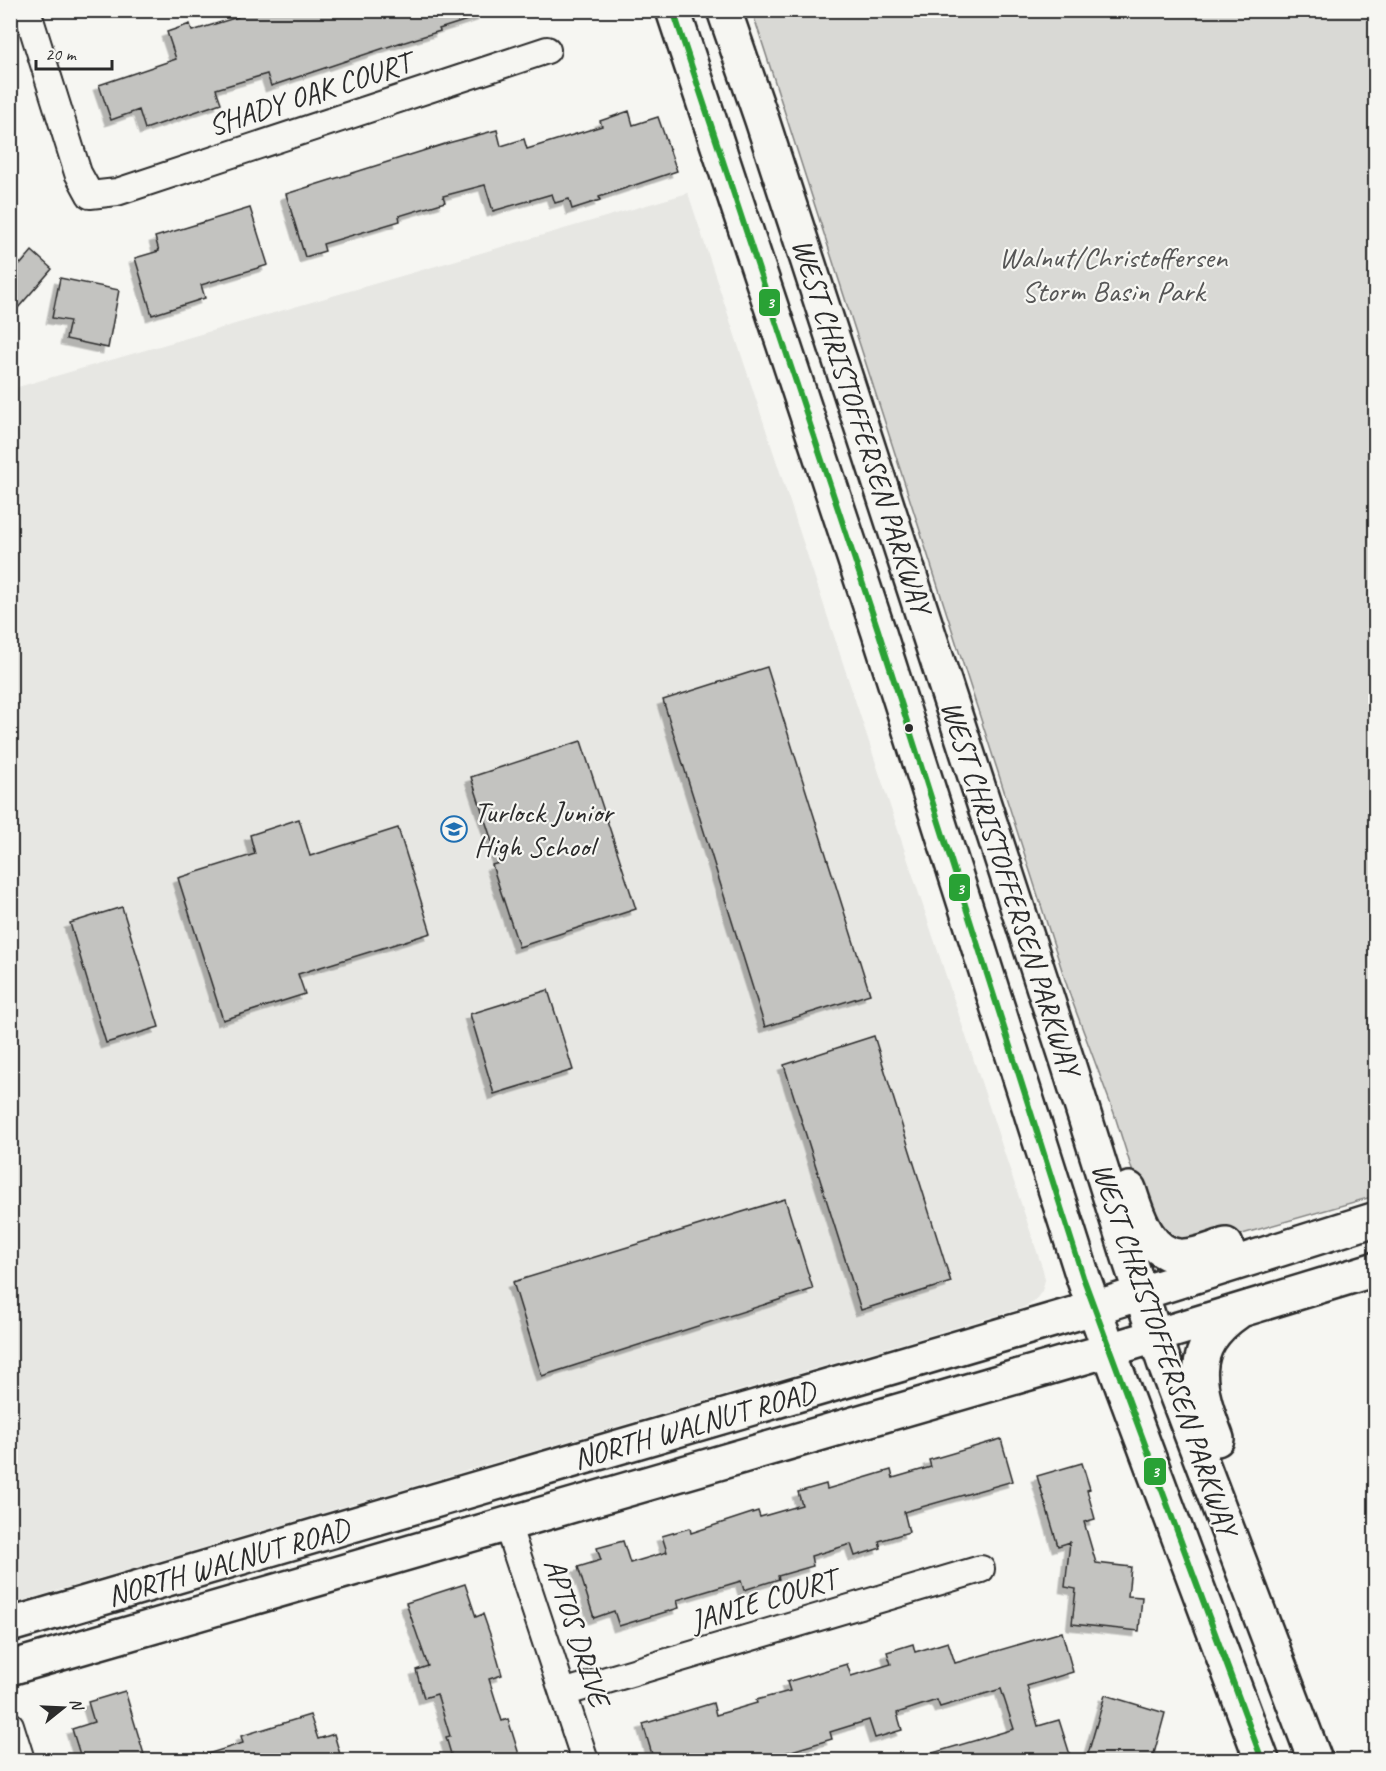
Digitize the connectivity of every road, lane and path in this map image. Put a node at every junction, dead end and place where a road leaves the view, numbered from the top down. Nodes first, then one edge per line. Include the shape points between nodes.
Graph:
1 (27, 10) edge
2 (673, 10) edge
3 (724, 10) edge
4 (547, 50) dead end
5 (1067, 1060) junction
6 (1376, 1214) edge
7 (1376, 1219) edge
8 (1376, 1269) edge
9 (1141, 1293) junction
10 (1094, 1308) junction
11 (1245, 1308) junction
12 (1156, 1336) junction
13 (1109, 1350) junction
14 (507, 1524) junction
15 (981, 1569) dead end
16 (10, 1625) edge
17 (1267, 1632) junction
18 (10, 1668) edge
19 (563, 1694) junction
20 (10, 1725) edge
21 (21, 1761) edge
22 (585, 1761) edge
23 (1263, 1761) edge
24 (1315, 1761) edge

1 - 4 street, SHADY OAK COURT via 78,173 90,195 117,192
2 - 10 street, WEST CHRISTOFFERSEN PARKWAY via 870,607
3 - 5 street, WEST CHRISTOFFERSEN PARKWAY
5 - 6 street via 1105,1114 1142,1226 1156,1244 1174,1256 1197,1254 1334,1211
5 - 9 street, WEST CHRISTOFFERSEN PARKWAY
7 - 9 street, NORTH WALNUT ROAD
8 - 11 street, NORTH WALNUT ROAD
9 - 10 street, NORTH WALNUT ROAD
9 - 12 street, WEST CHRISTOFFERSEN PARKWAY
10 - 13 street, WEST CHRISTOFFERSEN PARKWAY
10 - 16 street, NORTH WALNUT ROAD
11 - 12 street, NORTH WALNUT ROAD
11 - 17 street via 1210,1341 1201,1366 1200,1387 1273,1590
12 - 13 street, NORTH WALNUT ROAD
12 - 17 street, WEST CHRISTOFFERSEN PARKWAY
13 - 14 street, NORTH WALNUT ROAD
13 - 23 street, WEST CHRISTOFFERSEN PARKWAY
14 - 18 street, NORTH WALNUT ROAD
14 - 19 street, APTOS DRIVE
15 - 19 street, JANIE COURT
17 - 24 street, WEST CHRISTOFFERSEN PARKWAY
19 - 22 street, APTOS DRIVE
20 - 21 street

